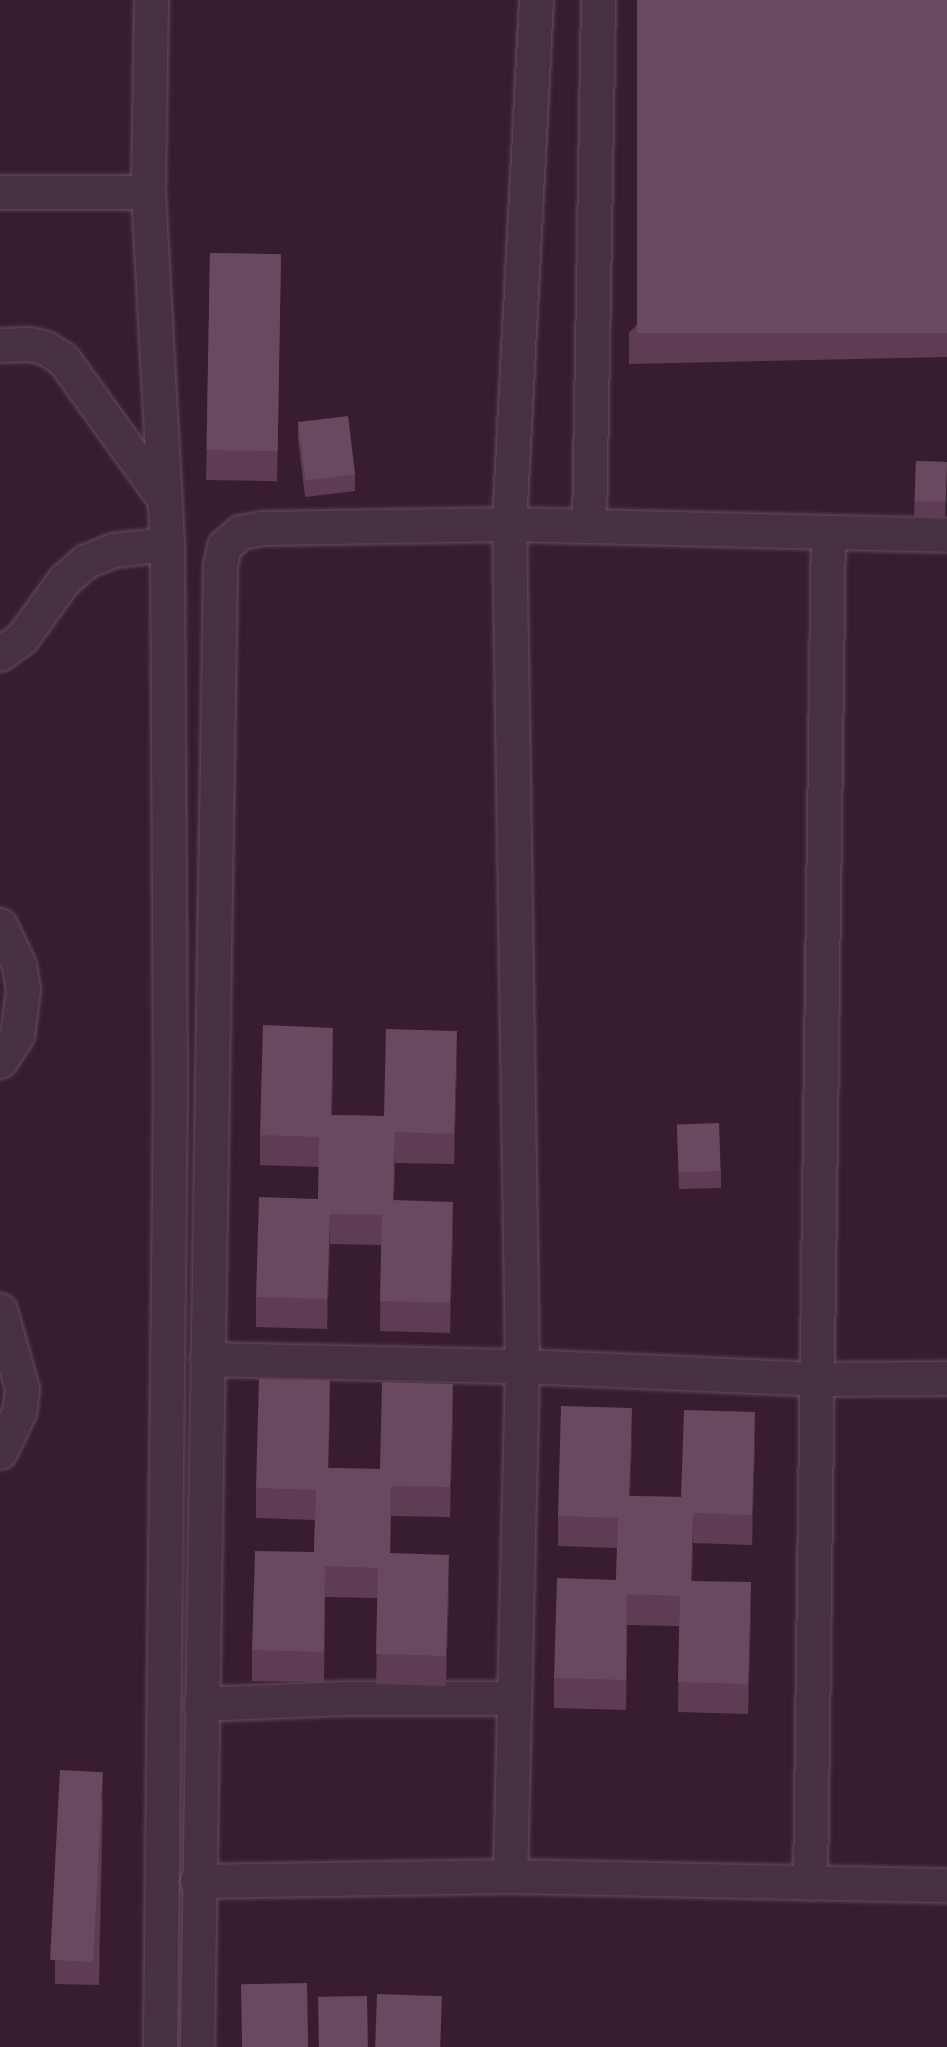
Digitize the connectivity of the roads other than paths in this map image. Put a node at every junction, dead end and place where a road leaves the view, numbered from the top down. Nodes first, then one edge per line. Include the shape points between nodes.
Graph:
1 (151, 0) edge
2 (536, 0) edge
3 (598, 0) edge
4 (0, 192) edge
5 (148, 192) junction
6 (0, 345) edge
7 (164, 499) junction
8 (509, 524) junction
9 (589, 526) junction
10 (828, 534) junction
11 (947, 535) edge
12 (167, 544) junction
13 (0, 654) edge
14 (0, 925) edge
15 (0, 1061) edge
16 (0, 1311) edge
17 (207, 1359) junction
18 (522, 1366) junction
19 (947, 1378) edge
20 (817, 1379) junction
21 (0, 1452) edge
22 (514, 1698) junction
23 (201, 1704) junction
24 (510, 1876) junction
25 (197, 1881) junction
26 (810, 1883) junction
27 (947, 1885) edge
28 (160, 2047) edge
29 (197, 2047) edge

1 - 5 street
2 - 8 street
3 - 9 street
4 - 5 street
5 - 7 street
6 - 7 street via 29,344 46,348 63,359
7 - 12 street
8 - 9 street
8 - 17 street via 262,528 240,532 224,546 220,565
8 - 18 street
9 - 10 street
10 - 11 street
10 - 20 street
12 - 13 street via 113,550 86,561 64,580 22,638
12 - 28 street via 170,1090
14 - 15 street via 19,965 23,989 17,1035
16 - 21 street via 22,1389 19,1412
17 - 18 street
17 - 23 street
18 - 20 street
18 - 22 street
19 - 20 street
20 - 26 street
22 - 23 street via 344,1698
22 - 24 street
23 - 25 street
24 - 25 street
24 - 26 street
25 - 29 street
26 - 27 street

